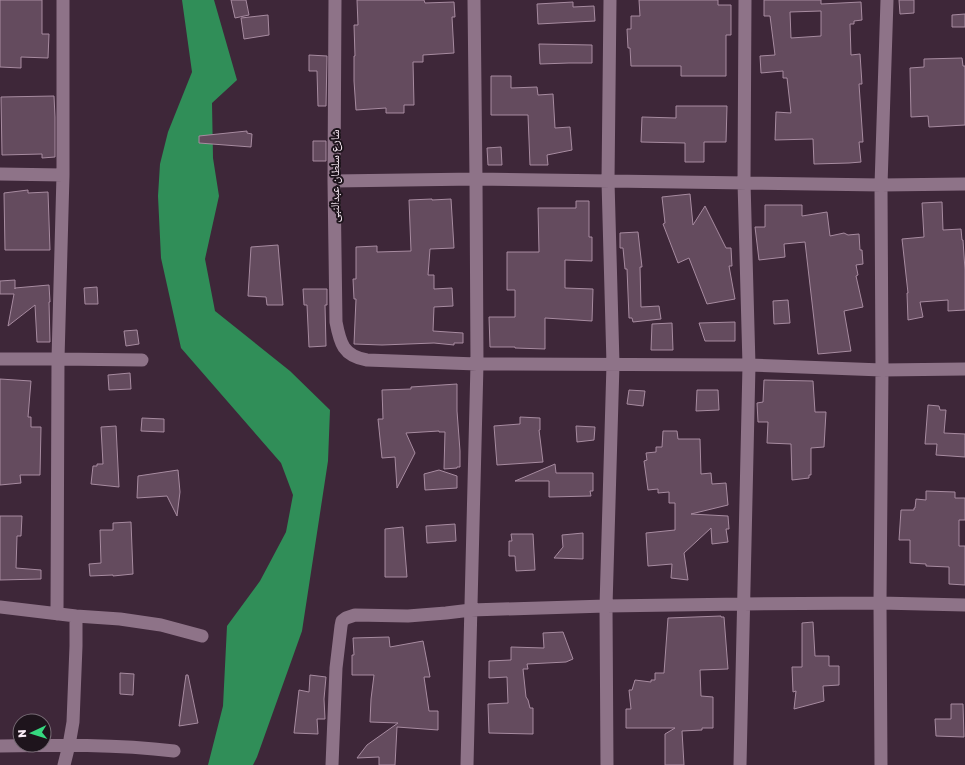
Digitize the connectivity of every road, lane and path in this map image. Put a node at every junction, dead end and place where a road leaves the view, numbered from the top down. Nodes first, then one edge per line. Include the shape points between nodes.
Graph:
1 (63, 0) edge
2 (335, 0) edge
3 (474, 0) edge
4 (610, 0) edge
5 (745, 0) edge
6 (887, 0) edge
7 (0, 174) edge
8 (63, 175) junction
9 (476, 179) junction
10 (334, 181) junction
11 (608, 182) junction
12 (744, 182) junction
13 (965, 184) edge
14 (881, 185) junction
15 (0, 359) edge
16 (58, 359) junction
17 (142, 360) dead end
18 (477, 364) junction
19 (613, 364) junction
20 (749, 365) junction
21 (965, 369) edge
22 (882, 370) junction
23 (880, 603) junction
24 (743, 604) junction
25 (965, 604) edge
26 (606, 606) junction
27 (0, 607) edge
28 (471, 610) junction
29 (57, 614) junction
30 (76, 616) junction
31 (202, 636) dead end
32 (69, 745) junction
33 (0, 746) edge
34 (174, 751) dead end
35 (64, 765) edge
36 (332, 765) edge
37 (466, 765) edge
38 (606, 765) edge
39 (740, 765) edge
40 (880, 765) edge

1 - 8 street
2 - 10 street, شارع سلطان عبدالنبى
3 - 9 street
4 - 11 street
5 - 12 street
6 - 14 street
7 - 8 street
8 - 16 street
9 - 10 street
9 - 11 street
9 - 18 street
10 - 18 street, شارع سلطان عبدالنبى via 336,322 345,350 367,360
11 - 12 street
11 - 19 street
12 - 14 street
12 - 20 street
13 - 14 street
14 - 22 street
15 - 16 street
16 - 17 street
16 - 29 street
18 - 19 street
18 - 28 street
19 - 20 street
19 - 26 street
20 - 22 street
20 - 24 street
21 - 22 street
22 - 23 street
23 - 24 street
23 - 25 street
23 - 40 street
24 - 26 street
24 - 39 street
26 - 28 street
26 - 38 street
27 - 29 street
28 - 36 street via 408,616 355,615 342,621 336,668
28 - 37 street
29 - 30 street
30 - 31 street via 161,625
30 - 32 street via 73,722
32 - 33 street
32 - 34 street
32 - 35 street

